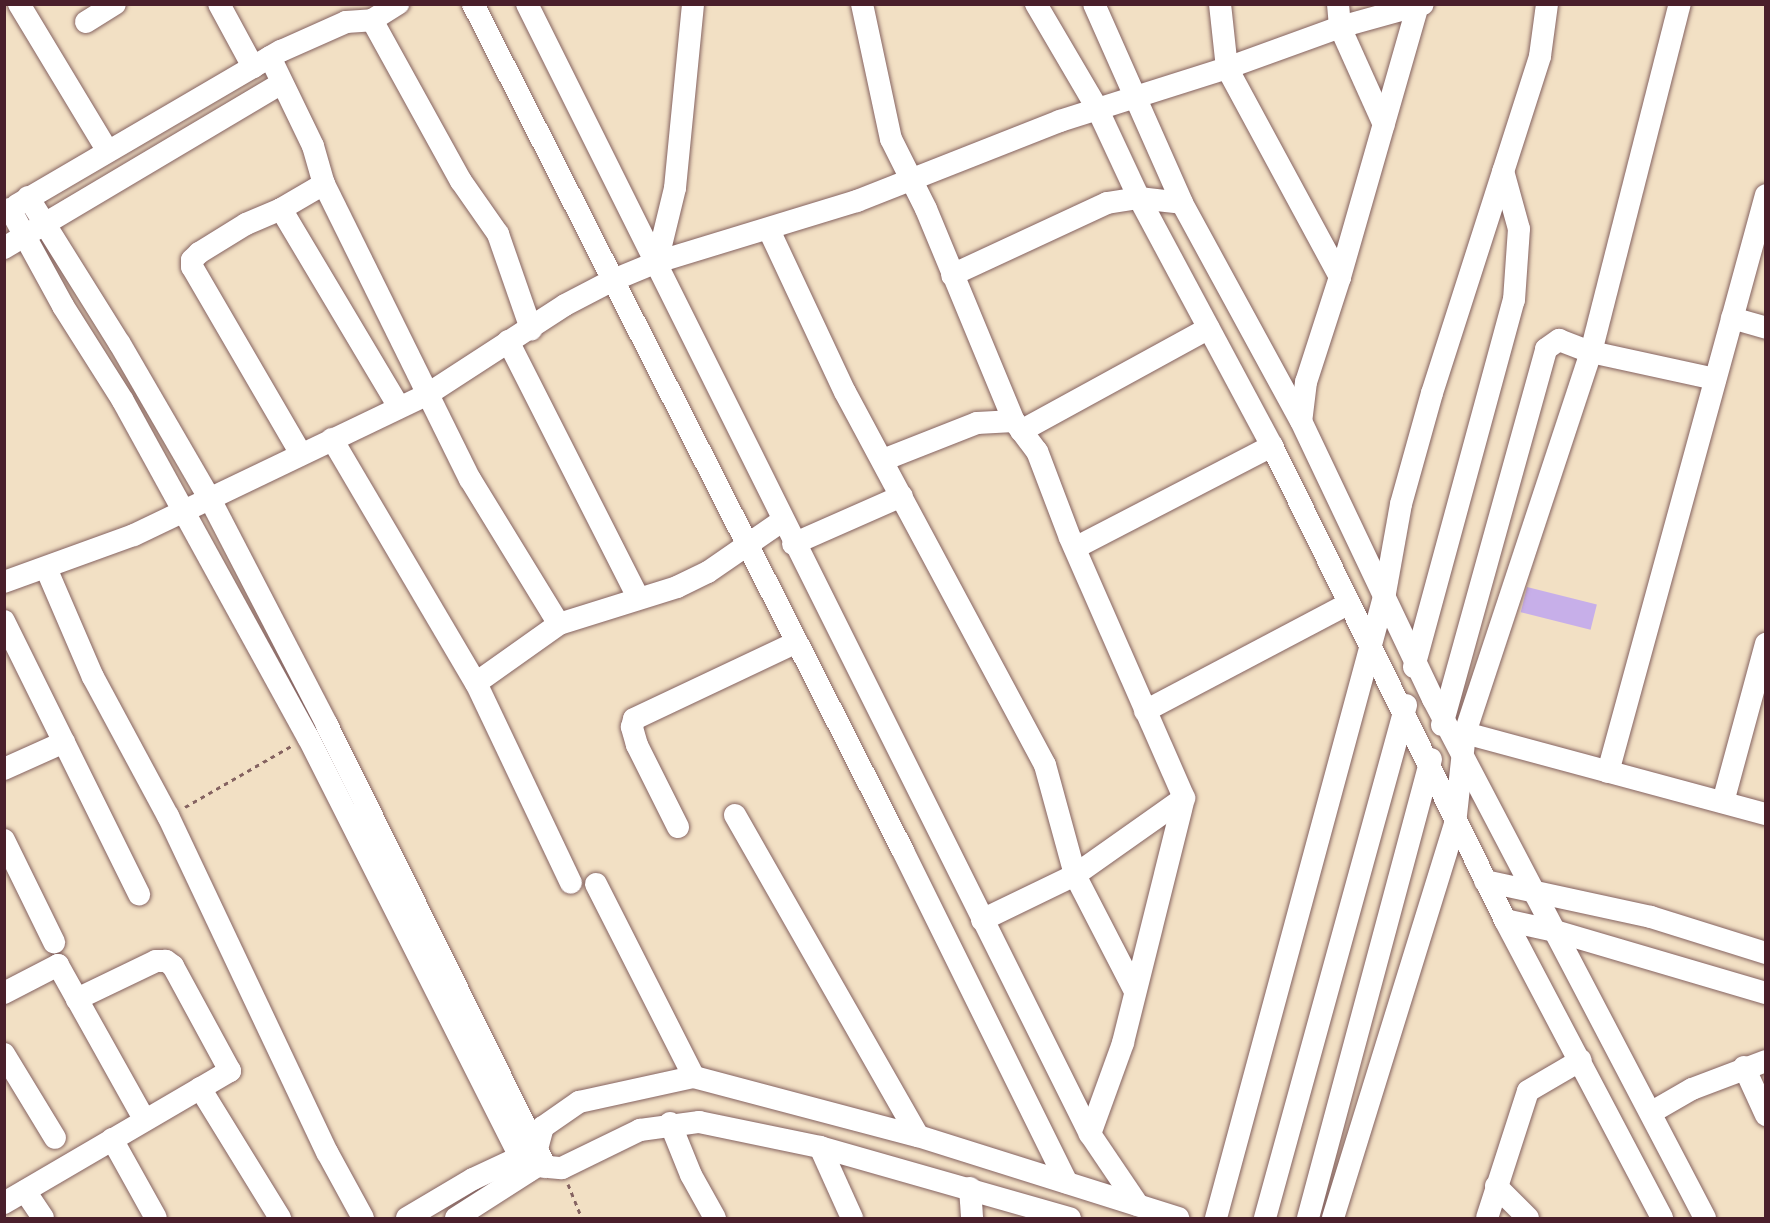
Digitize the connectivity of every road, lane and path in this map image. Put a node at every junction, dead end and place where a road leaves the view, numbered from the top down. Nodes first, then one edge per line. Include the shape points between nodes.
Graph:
1 (19, 4) edge
2 (115, 4) edge
3 (219, 4) edge
4 (398, 4) edge
5 (473, 4) edge
6 (527, 4) edge
7 (693, 4) edge
8 (862, 4) edge
9 (1036, 4) edge
10 (1094, 4) edge
11 (1220, 4) edge
12 (1338, 4) edge
13 (1547, 4) edge
14 (1680, 4) edge
15 (1421, 5) edge
16 (372, 21) junction
17 (86, 22) dead end
18 (1340, 27) junction
19 (261, 62) junction
20 (1227, 68) junction
21 (282, 83) junction
22 (1134, 99) junction
23 (1097, 108) junction
24 (1384, 124) junction
25 (106, 150) junction
26 (1503, 171) junction
27 (909, 178) junction
28 (324, 184) junction
29 (1766, 195) edge
30 (1139, 198) junction
31 (14, 202) edge
32 (1182, 203) junction
33 (281, 209) junction
34 (42, 225) junction
35 (769, 230) junction
36 (14, 242) edge
37 (657, 262) junction
38 (952, 275) junction
39 (1340, 277) junction
40 (611, 280) junction
41 (1732, 318) junction
42 (1209, 328) junction
43 (1766, 328) edge
44 (531, 329) junction
45 (508, 341) junction
46 (1591, 352) junction
47 (1715, 379) junction
48 (428, 394) junction
49 (398, 405) junction
50 (1301, 421) junction
51 (1018, 426) junction
52 (332, 439) junction
53 (1272, 446) junction
54 (301, 454) junction
55 (883, 460) junction
56 (902, 496) junction
57 (210, 499) junction
58 (182, 513) junction
59 (782, 521) junction
60 (793, 544) junction
61 (748, 547) junction
62 (1075, 548) junction
63 (46, 568) junction
64 (4, 582) edge
65 (1385, 593) junction
66 (639, 597) junction
67 (1348, 604) junction
68 (4, 621) edge
69 (559, 624) junction
70 (796, 642) junction
71 (1766, 644) edge
72 (1370, 649) junction
73 (1416, 660) junction
74 (1762, 670) edge
75 (476, 683) junction
76 (1145, 711) junction
77 (1404, 711) junction
78 (1444, 719) junction
79 (1465, 733) junction
80 (308, 737) junction
81 (64, 742) junction
82 (1462, 756) junction
83 (1430, 764) junction
84 (4, 769) edge
85 (1608, 772) junction
86 (1184, 798) junction
87 (1723, 802) junction
88 (1766, 814) edge
89 (735, 815) dead end
90 (168, 816) junction
91 (1455, 824) junction
92 (678, 826) dead end
93 (4, 840) edge
94 (1075, 875) junction
95 (1485, 880) junction
96 (571, 883) dead end
97 (596, 884) dead end
98 (1534, 890) junction
99 (139, 894) dead end
100 (982, 920) junction
101 (1505, 920) junction
102 (1555, 931) junction
103 (54, 942) dead end
104 (1766, 953) edge
105 (1135, 991) junction
106 (4, 993) edge
107 (1766, 993) edge
108 (77, 999) junction
109 (4, 1054) edge
110 (1581, 1060) junction
111 (1755, 1064) edge
112 (694, 1077) junction
113 (200, 1088) junction
114 (1652, 1112) junction
115 (1766, 1115) edge
116 (144, 1119) junction
117 (670, 1123) junction
118 (1090, 1134) junction
119 (918, 1136) junction
120 (55, 1138) dead end
121 (112, 1139) junction
122 (820, 1147) junction
123 (532, 1161) junction
124 (1067, 1183) junction
125 (1497, 1186) junction
126 (970, 1188) junction
127 (25, 1191) junction
128 (4, 1203) edge
129 (1138, 1205) junction
130 (43, 1218) edge
131 (156, 1218) edge
132 (280, 1218) edge
133 (363, 1218) edge
134 (407, 1218) edge
135 (456, 1218) edge
136 (715, 1218) edge
137 (852, 1218) edge
138 (972, 1218) edge
139 (1070, 1218) edge
140 (1178, 1218) edge
141 (1216, 1218) edge
142 (1265, 1218) edge
143 (1308, 1218) edge
144 (1333, 1218) edge
145 (1487, 1218) edge
146 (1528, 1218) edge
147 (1662, 1218) edge
148 (1705, 1218) edge

1 - 25 street
2 - 17 street
3 - 19 street
4 - 16 street
5 - 40 street
6 - 37 street
7 - 37 street via 675,188
8 - 27 street via 891,139
9 - 23 street
10 - 22 street
11 - 20 street
12 - 18 street
13 - 26 street via 1540,56
14 - 46 street
15 - 18 street
15 - 24 street
16 - 19 street via 346,22
16 - 44 street via 461,181 498,234
18 - 20 street
18 - 24 street
19 - 21 street
19 - 25 street
20 - 22 street
20 - 39 street
21 - 28 street via 313,146
21 - 34 street
22 - 23 street
22 - 32 street
23 - 27 street
23 - 30 street
24 - 39 street
25 - 31 street
26 - 65 street via 1432,393 1401,504
26 - 73 street via 1520,229 1514,300
27 - 35 street via 857,201
27 - 38 street
28 - 33 street
28 - 48 street
29 - 41 street
30 - 32 street
30 - 38 street via 1086,210
30 - 42 street
31 - 34 street
31 - 36 street
32 - 50 street
33 - 49 street
33 - 54 street via 199,253 192,260 192,267
34 - 36 street
34 - 57 street via 120,344
35 - 37 street
35 - 55 street via 845,392
36 - 58 street via 123,401
37 - 40 street
37 - 59 street
38 - 51 street
39 - 50 street via 1306,382
40 - 44 street
40 - 61 street
41 - 43 street
41 - 47 street
42 - 51 street
42 - 53 street
44 - 45 street
45 - 48 street
45 - 66 street
46 - 47 street
46 - 78 street via 1559,340 1546,349
46 - 79 street
47 - 85 street
48 - 49 street
48 - 69 street via 470,479
49 - 52 street
50 - 65 street
51 - 55 street via 977,423
51 - 62 street via 1037,451
52 - 54 street
52 - 75 street
53 - 62 street
53 - 67 street
54 - 57 street
55 - 56 street
56 - 60 street
56 - 94 street via 1045,765
57 - 58 street
57 - 123 street via 327,725
58 - 63 street via 134,536
58 - 80 street
59 - 60 street
59 - 61 street
60 - 100 street
61 - 66 street via 677,587
61 - 70 street
62 - 76 street
63 - 64 street
63 - 90 street via 93,676
65 - 72 street
65 - 73 street
66 - 69 street
67 - 72 street
67 - 76 street
68 - 81 street
69 - 75 street
70 - 92 street via 634,719 632,727 638,745
70 - 124 street
71 - 74 street
72 - 77 street
72 - 141 street
73 - 77 street
73 - 78 street
74 - 87 street
75 - 96 street
76 - 86 street
77 - 83 street
77 - 142 street
78 - 82 street
78 - 83 street
79 - 82 street
79 - 85 street
80 - 90 path
80 - 123 street
81 - 84 street
81 - 99 street
82 - 91 street
82 - 98 street
83 - 91 street
83 - 143 street
85 - 87 street
86 - 94 street
86 - 105 street
87 - 88 street
89 - 119 street
90 - 133 street via 327,1152
91 - 95 street
91 - 144 street
93 - 103 street
94 - 100 street
94 - 105 street
95 - 98 street
95 - 101 street
97 - 112 street
98 - 102 street
98 - 104 street via 1652,917
100 - 118 street
101 - 102 street
101 - 110 street
102 - 107 street
102 - 114 street
105 - 118 street via 1123,1043
106 - 108 street via 58,964
108 - 113 street via 156,961 173,966 230,1071
108 - 116 street
109 - 120 street
110 - 125 street via 1528,1092
110 - 147 street
111 - 114 street via 1692,1089
111 - 115 street
112 - 119 street
112 - 123 street via 579,1102 543,1127
113 - 116 street
113 - 132 street
114 - 148 street
116 - 121 street
117 - 122 street via 699,1122
117 - 123 street via 640,1130 562,1168
117 - 136 street via 691,1175
118 - 129 street
119 - 124 street
121 - 127 street
121 - 131 street
122 - 126 street
122 - 137 street
123 - 134 street
123 - 135 street
124 - 129 street
125 - 145 street
125 - 146 street
126 - 138 street
126 - 139 street
127 - 128 street
127 - 130 street
129 - 140 street

